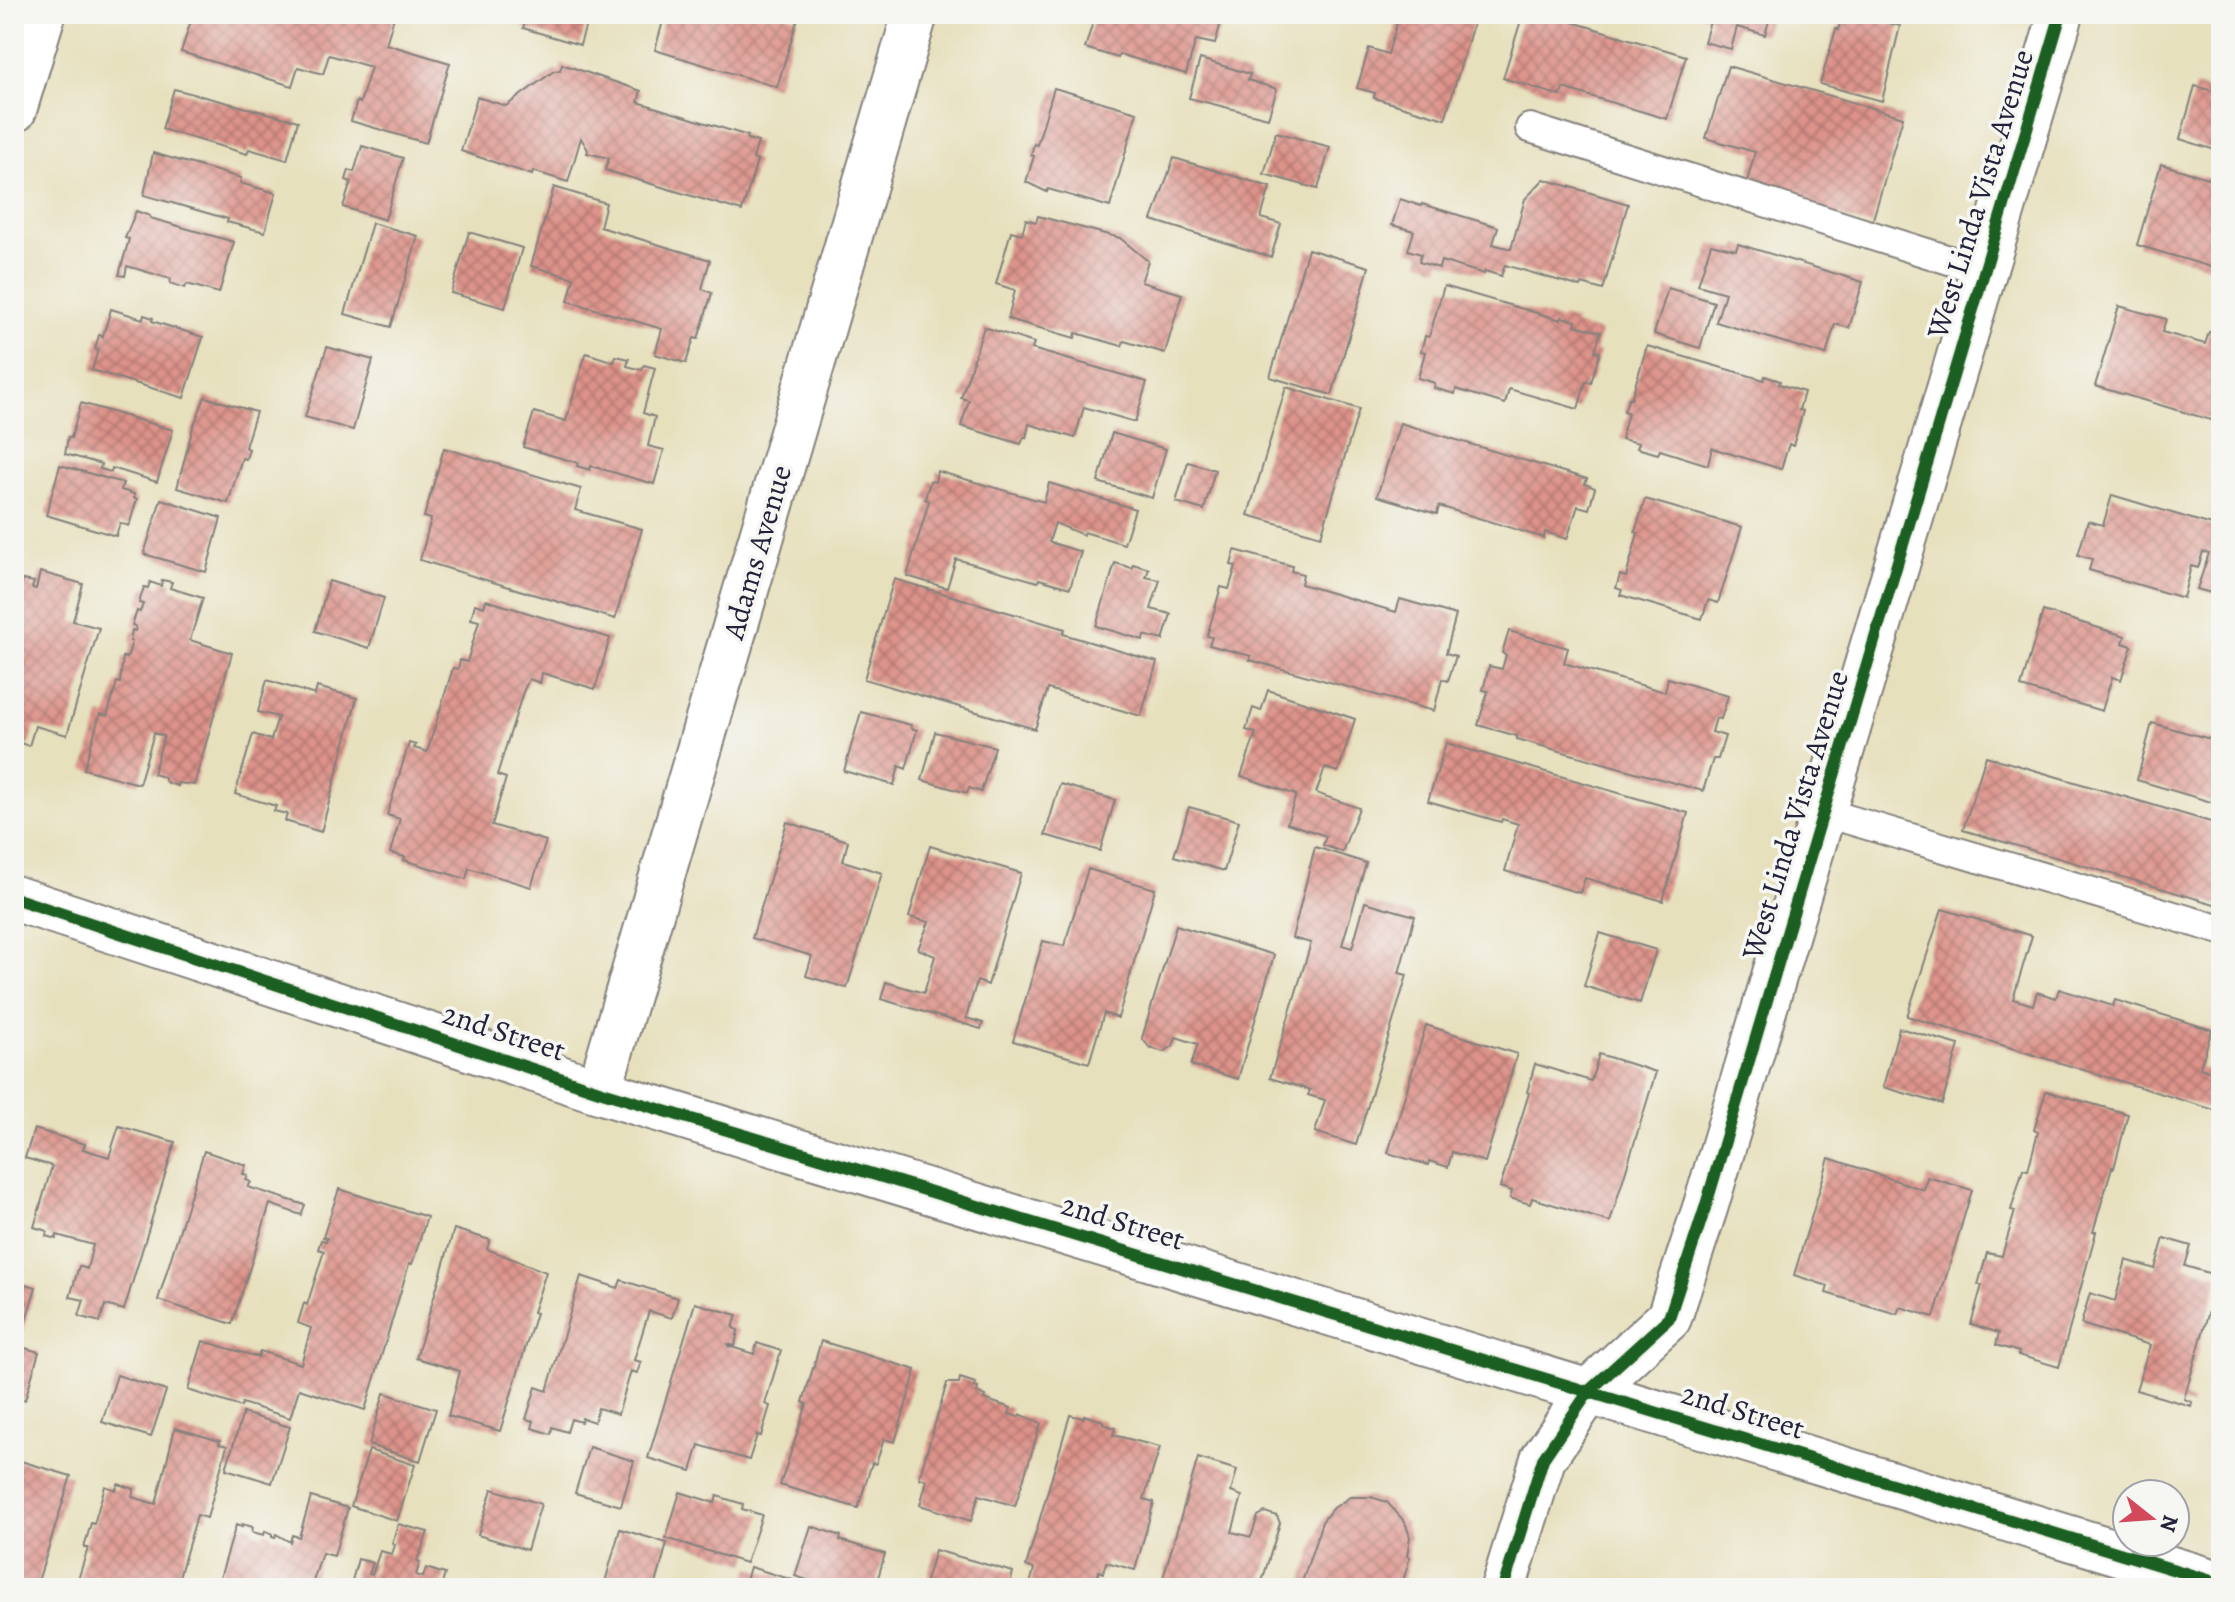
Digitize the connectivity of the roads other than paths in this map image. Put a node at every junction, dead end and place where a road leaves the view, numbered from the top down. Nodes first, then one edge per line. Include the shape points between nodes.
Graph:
1 (915, 14) edge
2 (2061, 14) edge
3 (30, 36) edge
4 (14, 110) edge
5 (1530, 128) dead end
6 (1984, 271) junction
7 (1823, 812) junction
8 (14, 898) edge
9 (2221, 930) edge
10 (599, 1091) junction
11 (1589, 1391) junction
12 (2221, 1584) edge
13 (1503, 1588) edge

1 - 10 street, Adams Avenue
2 - 6 street, West Linda Vista Avenue
3 - 4 street
5 - 6 lane
6 - 7 street, West Linda Vista Avenue
7 - 9 lane
7 - 11 street, West Linda Vista Avenue via 1669,1318
8 - 10 street, 2nd Street
10 - 11 street, 2nd Street
11 - 12 street, 2nd Street
11 - 13 street, West Linda Vista Avenue via 1543,1459

